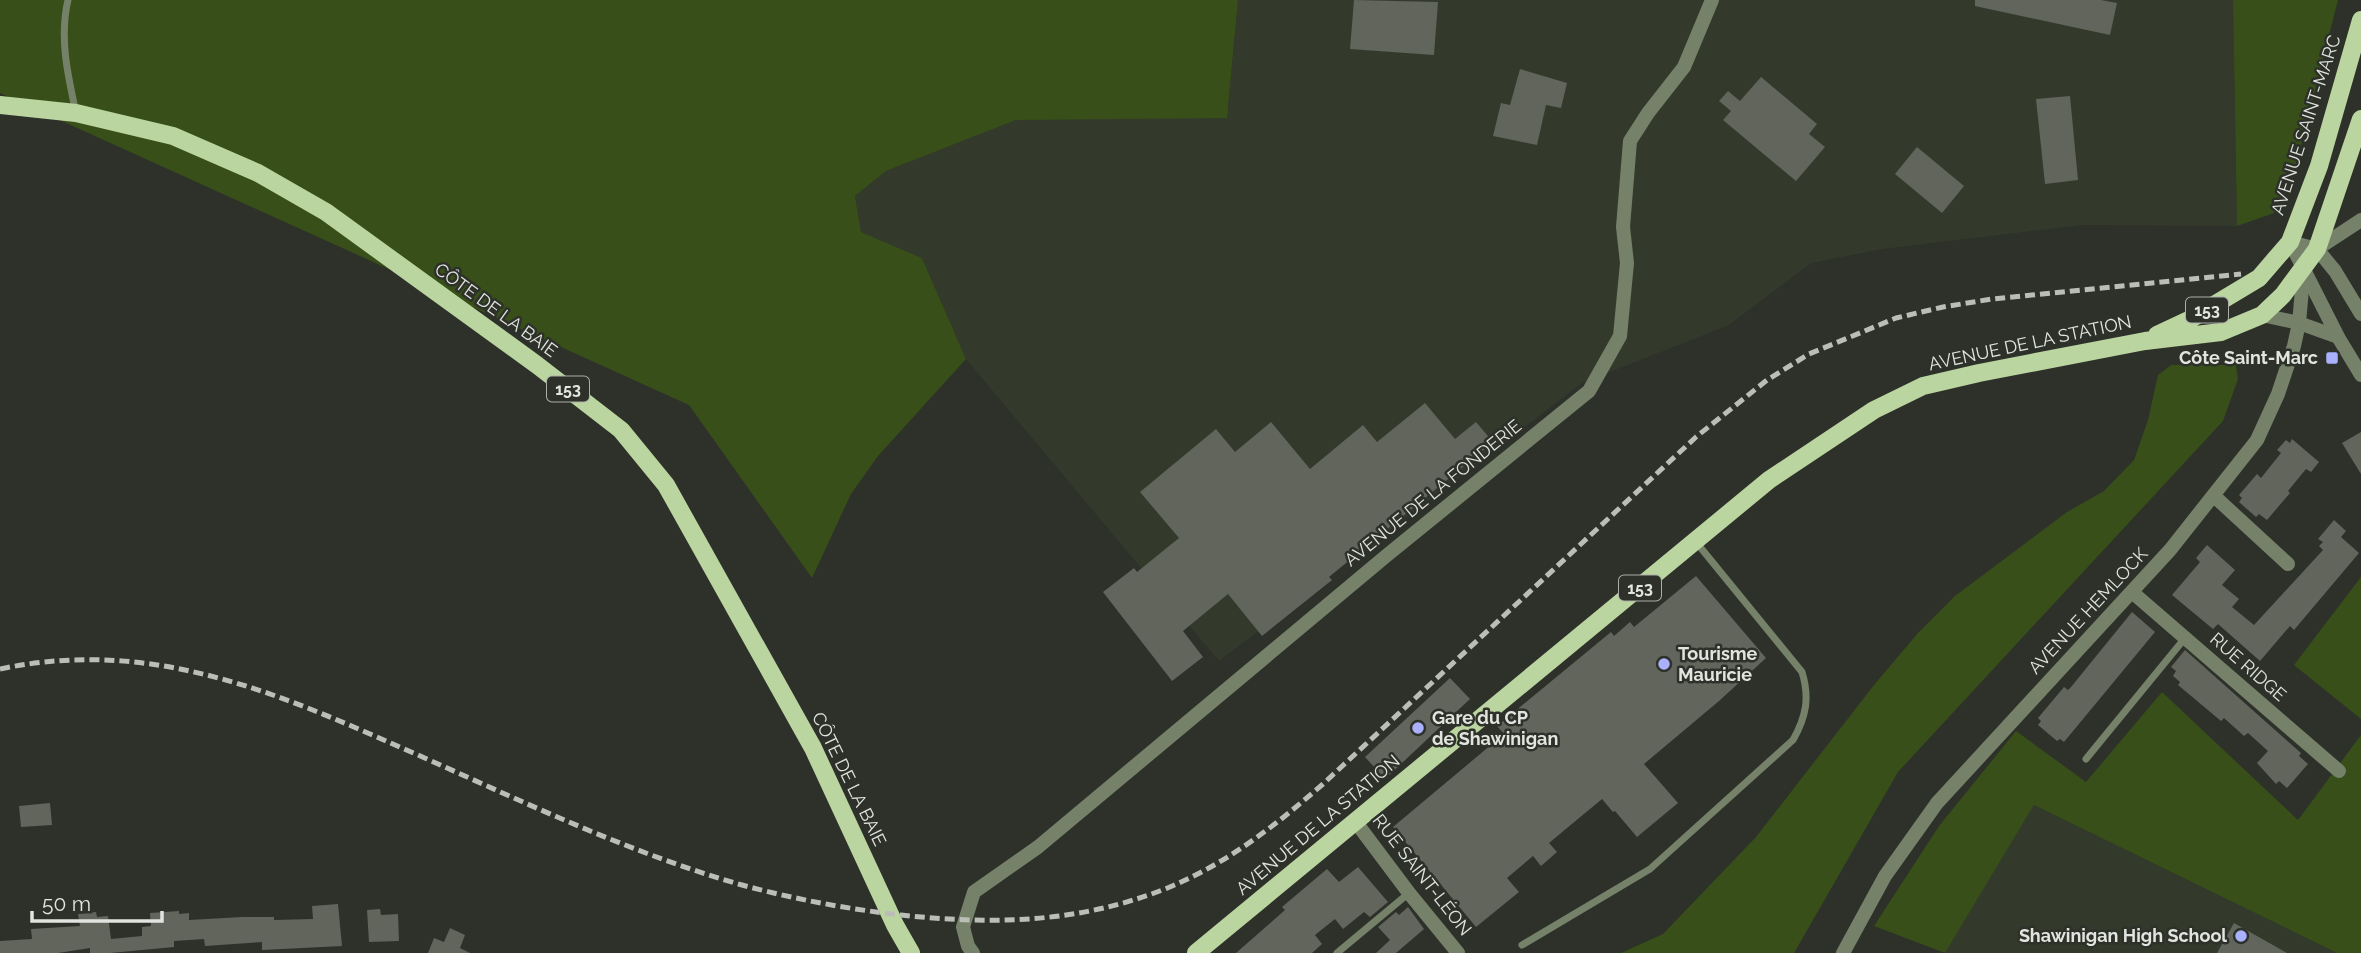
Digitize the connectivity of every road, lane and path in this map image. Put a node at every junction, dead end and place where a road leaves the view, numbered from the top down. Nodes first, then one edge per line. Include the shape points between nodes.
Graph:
1 (68, 0) edge
2 (1712, 0) edge
3 (2361, 20) edge
4 (7, 105) edge
5 (76, 113) junction
6 (2361, 119) edge
7 (2361, 220) edge
8 (2290, 242) junction
9 (2317, 249) junction
10 (2304, 267) junction
11 (2361, 314) edge
12 (2262, 315) junction
13 (2299, 323) junction
14 (2338, 337) junction
15 (2145, 341) junction
16 (2361, 375) edge
17 (2214, 496) junction
18 (1696, 542) junction
19 (2288, 564) dead end
20 (2132, 592) junction
21 (2185, 638) junction
22 (2086, 759) dead end
23 (2339, 771) dead end
24 (1355, 821) junction
25 (1409, 893) junction
26 (895, 925) junction
27 (1522, 945) dead end
28 (903, 953) edge
29 (911, 953) edge
30 (973, 953) edge
31 (1196, 953) edge
32 (1337, 953) edge
33 (1458, 953) edge
34 (1843, 953) edge

1 - 5 lane via 65,63
2 - 30 street, AVENUE DE LA FONDERIE via 1684,67 1630,141 1620,336 1589,391 1038,847 974,892 963,927
3 - 8 main road, AVENUE SAINT-MARC / 153 via 2319,166
4 - 5 main road, CÔTE DE LA BAIE / 153
5 - 26 main road, CÔTE DE LA BAIE / 153 via 173,136 258,173 326,212 621,430 666,485 806,736
6 - 9 main road, 153
7 - 9 street
8 - 9 street
8 - 10 street
8 - 15 main road, 153 via 2265,272 2206,310
9 - 10 main road, 153
9 - 11 street
10 - 12 main road, 153
10 - 13 street, AVENUE HEMLOCK
10 - 14 street
12 - 13 street
12 - 15 main road, 153 via 2221,332
13 - 14 street
13 - 17 street, AVENUE HEMLOCK via 2278,394 2257,440
14 - 16 street
15 - 18 main road, AVENUE DE LA STATION / 153 via 1923,386 1874,410 1769,480
17 - 19 street
17 - 20 street, AVENUE HEMLOCK
18 - 24 main road, AVENUE DE LA STATION / 153
18 - 27 lane via 1802,672 1807,688 1803,722 1793,740 1650,869
20 - 21 street, RUE RIDGE
20 - 34 street, AVENUE HEMLOCK via 1937,803 1885,876
21 - 22 lane
21 - 23 street, RUE RIDGE
24 - 25 street, RUE SAINT-LÉON
24 - 31 main road, AVENUE DE LA STATION / 153
25 - 32 lane
25 - 33 street, RUE SAINT-LÉON
26 - 28 main road, 153
26 - 29 main road, 153

